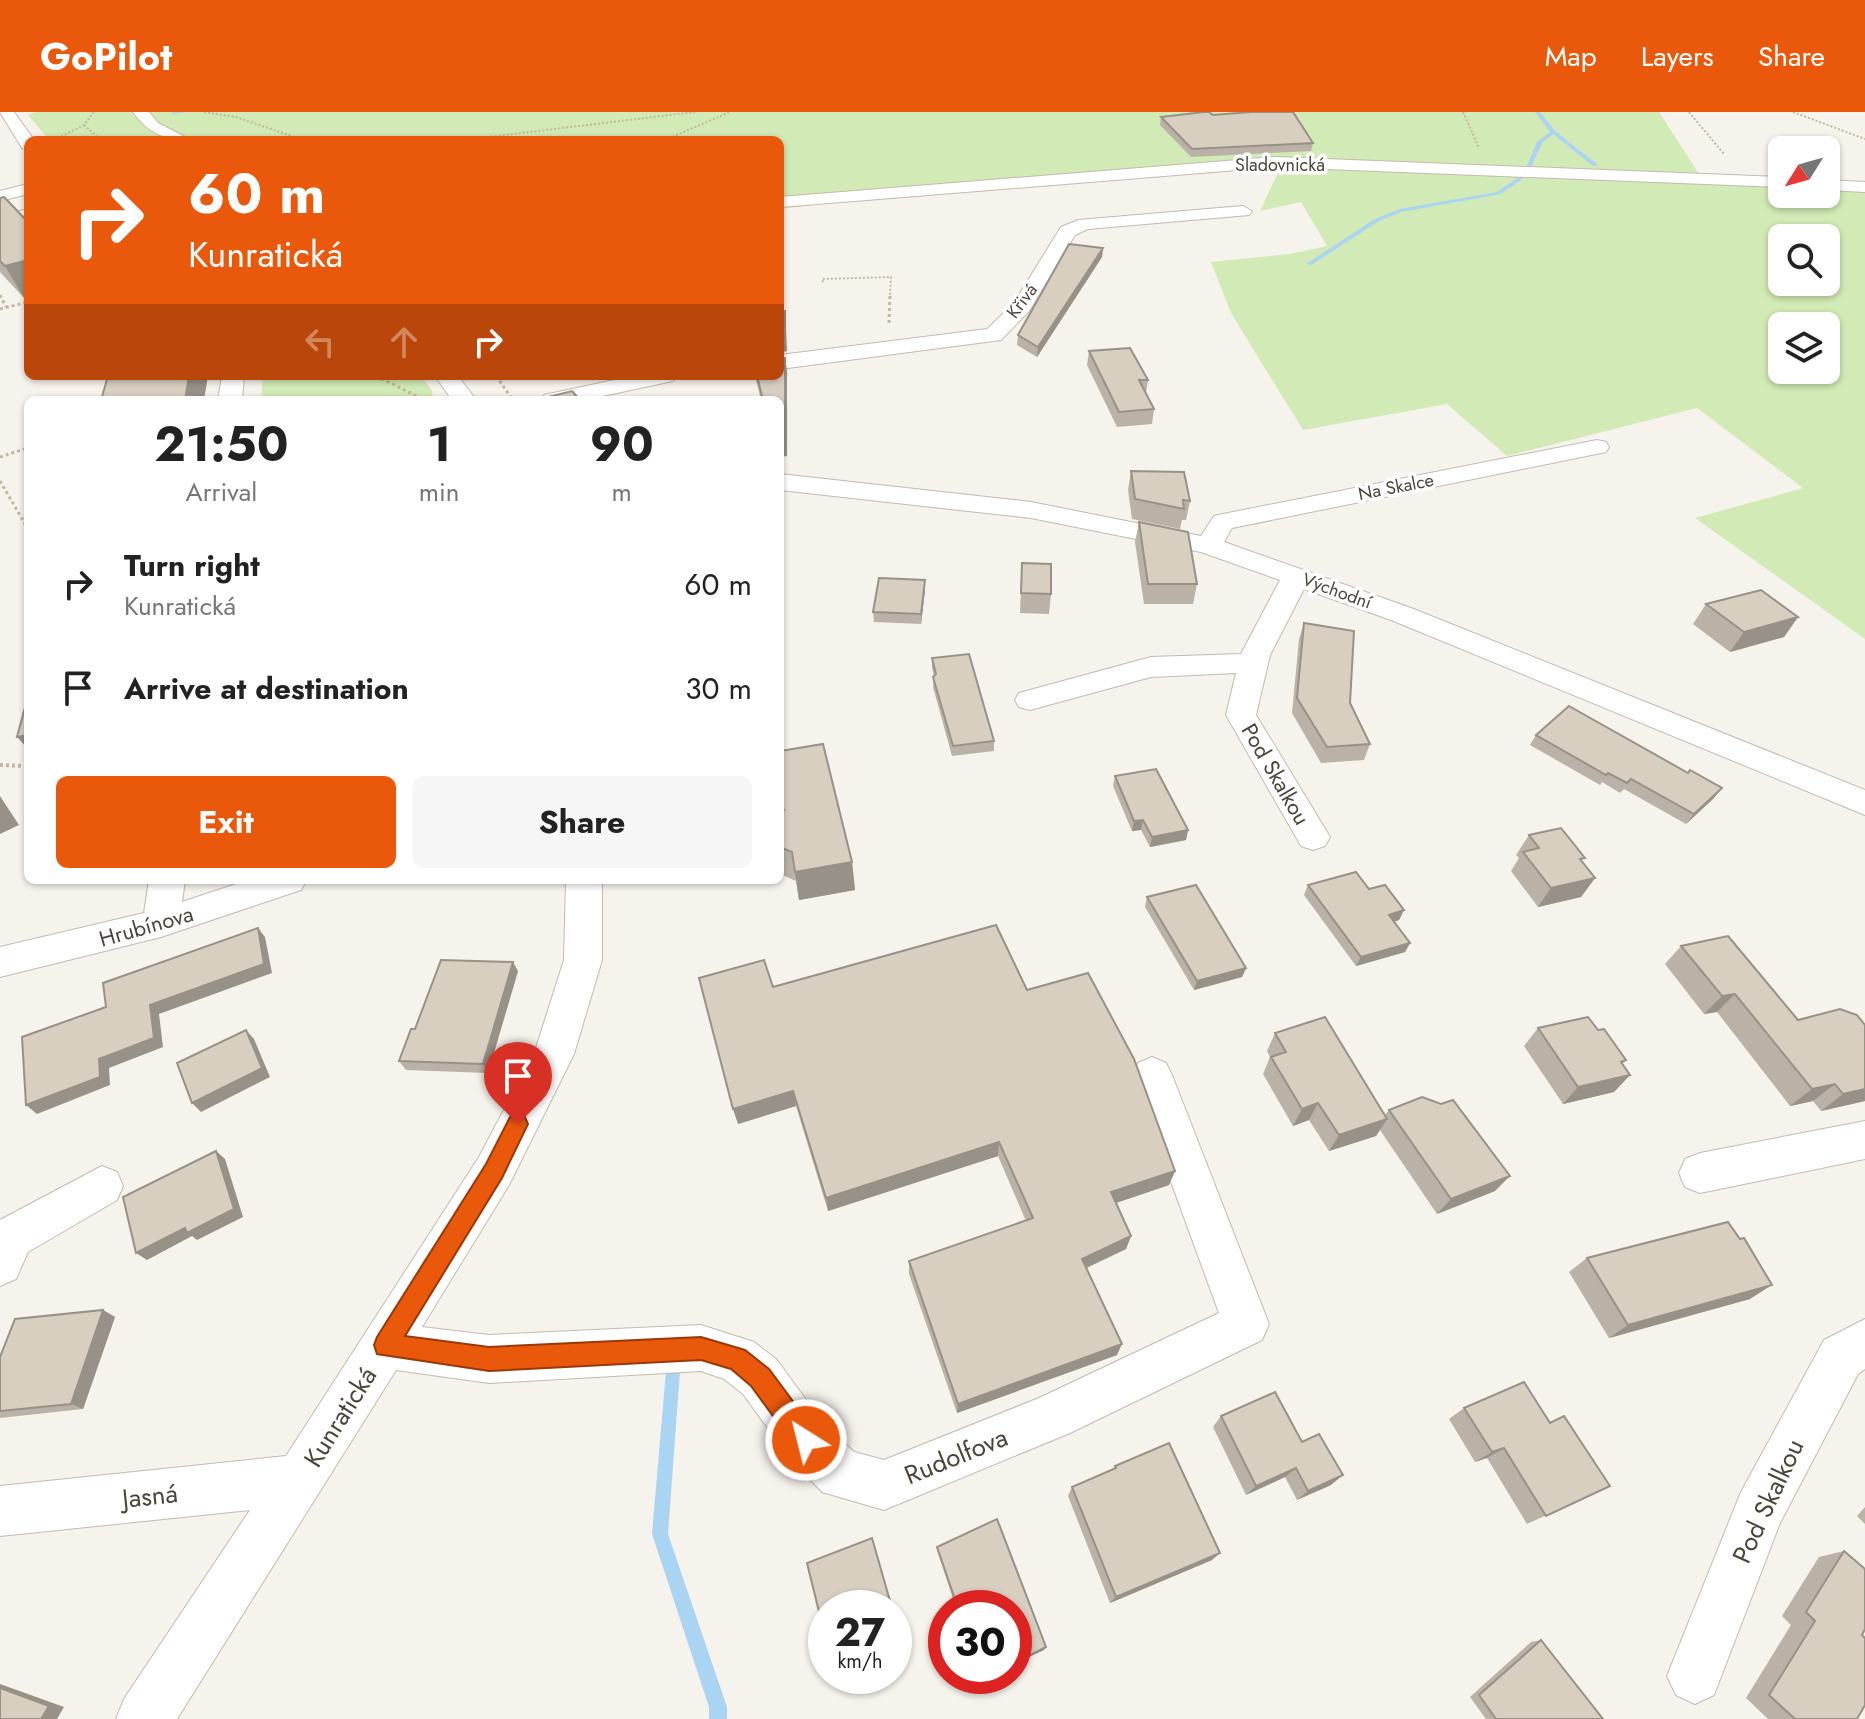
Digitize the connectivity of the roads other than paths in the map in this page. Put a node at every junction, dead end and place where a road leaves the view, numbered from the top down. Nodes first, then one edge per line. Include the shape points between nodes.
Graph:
1 (6, 112) edge
2 (141, 112) edge
3 (174, 136) edge
4 (24, 138) edge
5 (1768, 181) edge
6 (1840, 186) edge
7 (1865, 187) edge
8 (24, 190) edge
9 (0, 196) edge
10 (784, 202) edge
11 (1243, 211) dead end
12 (24, 216) edge
13 (0, 222) edge
14 (784, 361) edge
15 (646, 380) edge
16 (571, 396) edge
17 (1597, 447) dead end
18 (784, 482) edge
19 (1208, 545) junction
20 (1296, 577) junction
21 (1253, 663) junction
22 (1030, 700) dead end
23 (1865, 803) edge
24 (1313, 837) dead end
25 (166, 884) edge
26 (277, 884) edge
27 (584, 884) edge
28 (161, 923) junction
29 (0, 962) edge
30 (1152, 1075) dead end
31 (1865, 1140) edge
32 (1700, 1173) dead end
33 (102, 1186) dead end
34 (4, 1247) edge
35 (1865, 1342) edge
36 (386, 1345) junction
37 (300, 1480) junction
38 (0, 1511) edge
39 (1695, 1676) dead end
40 (144, 1719) edge

1 - 4 street
2 - 3 street via 152,126
5 - 10 street, Sladovnická via 1276,162
6 - 7 street
8 - 9 street
11 - 14 street, Křivá via 1085,224 1068,231 1022,307 993,335
12 - 13 street
15 - 16 street
17 - 19 street, Na Skalce via 1223,522
18 - 19 street, Východní via 1031,510
19 - 20 street, Východní
20 - 21 street, Pod Skalkou
20 - 23 street, Východní via 1401,614
21 - 22 street via 1151,667
21 - 24 street, Pod Skalkou via 1241,715
25 - 28 street
26 - 28 street, Hrubínova
27 - 36 street, Kunratická via 583,960 554,1054 494,1171
28 - 29 street, Hrubínova
30 - 36 street, Rudolfova via 1246,1324 1053,1416 884,1485 840,1474 806,1440 760,1377 737,1359 701,1348 489,1359
31 - 32 street
33 - 34 street
35 - 39 street, Pod Skalkou via 1841,1357 1759,1510
36 - 37 street, Kunratická
37 - 38 street, Jasná
37 - 40 street, Kunratická

